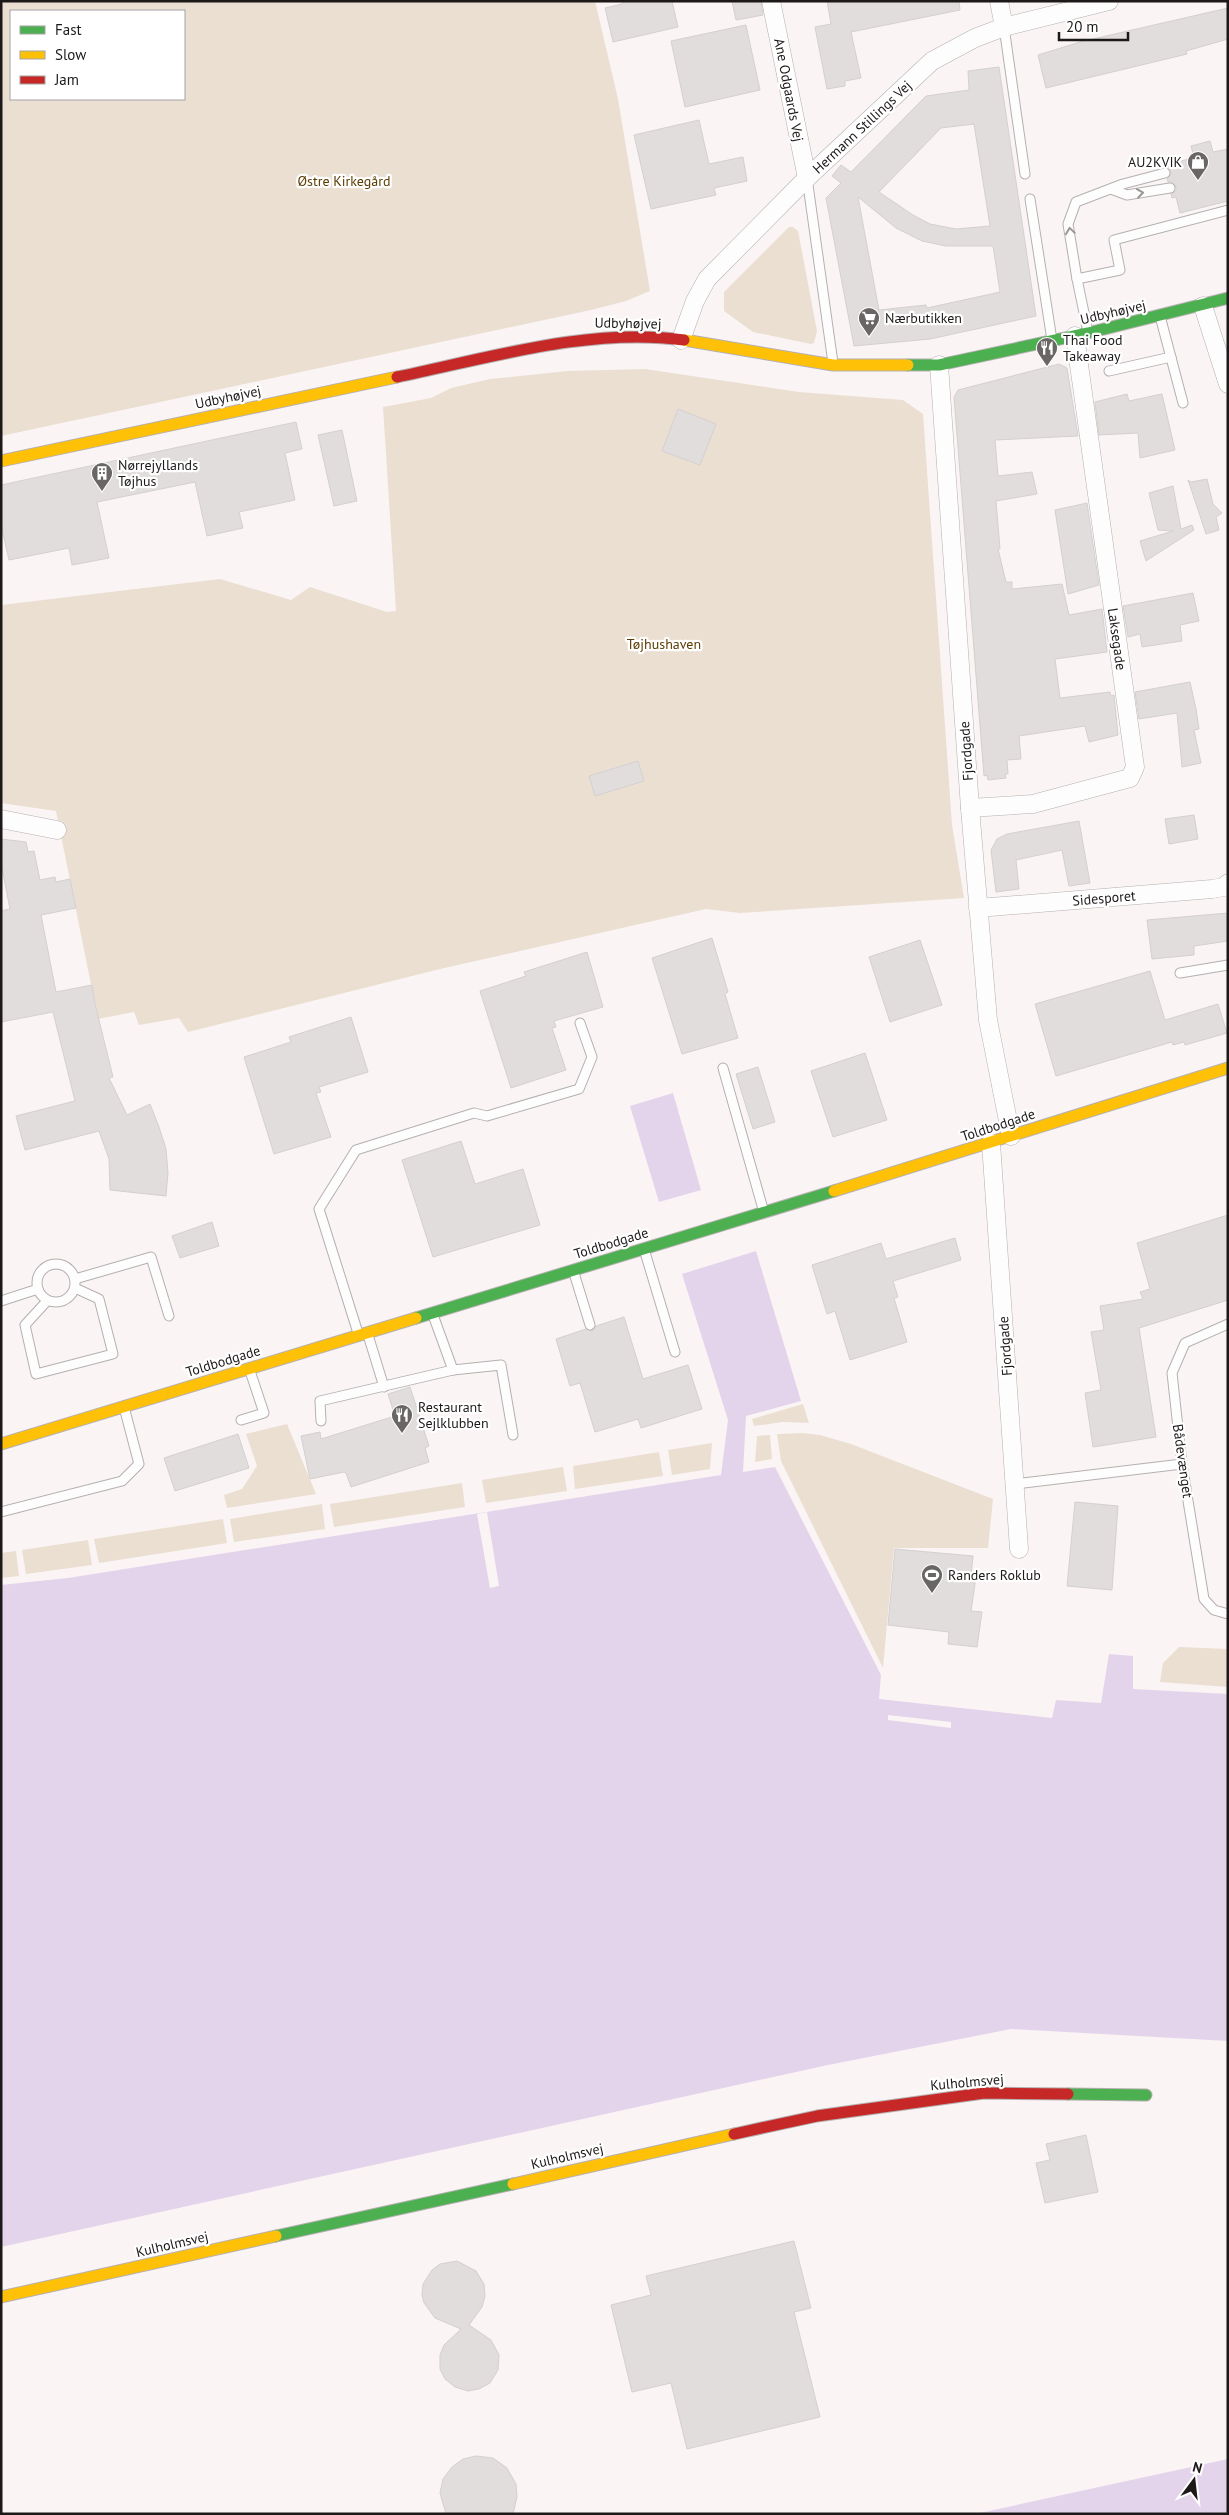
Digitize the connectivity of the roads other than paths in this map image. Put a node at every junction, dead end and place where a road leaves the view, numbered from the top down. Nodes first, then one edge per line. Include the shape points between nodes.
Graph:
1 (772, 1) edge
2 (999, 1) edge
3 (1109, 1) edge
4 (1004, 27) junction
5 (1165, 173) dead end
6 (1025, 174) dead end
7 (807, 178) junction
8 (1170, 188) dead end
9 (1111, 189) junction
10 (1030, 200) dead end
11 (1228, 210) edge
12 (1077, 279) junction
13 (1228, 298) edge
14 (1203, 306) junction
15 (1160, 316) junction
16 (1081, 335) junction
17 (681, 340) junction
18 (1053, 341) junction
19 (1171, 357) junction
20 (833, 365) junction
21 (938, 365) junction
22 (1109, 371) dead end
23 (1228, 384) edge
24 (1183, 403) dead end
25 (1, 461) edge
26 (970, 808) junction
27 (1, 819) edge
28 (57, 830) dead end
29 (1228, 882) edge
30 (978, 908) junction
31 (1228, 965) edge
32 (1180, 973) dead end
33 (580, 1023) dead end
34 (723, 1068) dead end
35 (1228, 1068) edge
36 (1011, 1136) junction
37 (991, 1143) junction
38 (764, 1212) junction
39 (644, 1248) junction
40 (573, 1270) junction
41 (75, 1283) junction
42 (38, 1289) junction
43 (47, 1300) junction
44 (1, 1301) edge
45 (432, 1313) junction
46 (169, 1316) dead end
47 (590, 1324) dead end
48 (1228, 1324) edge
49 (363, 1334) junction
50 (675, 1352) dead end
51 (249, 1368) junction
52 (453, 1370) junction
53 (384, 1387) junction
54 (124, 1407) junction
55 (241, 1420) dead end
56 (321, 1421) dead end
57 (514, 1435) dead end
58 (1, 1444) edge
59 (1182, 1464) junction
60 (1015, 1484) junction
61 (1, 1512) edge
62 (1019, 1549) dead end
63 (1228, 1614) edge
64 (1146, 2095) dead end
65 (1, 2297) edge

1 - 7 street, Ane Odgaards Vej
2 - 4 street
3 - 4 street, Hermann Stillings Vej
4 - 6 lane
4 - 7 street, Hermann Stillings Vej via 932,61
5 - 9 lane
7 - 17 street, Hermann Stillings Vej via 707,279
7 - 20 lane
9 -> 8 lane via 1127,195
12 -> 9 lane via 1068,224 1076,202
10 - 18 lane
11 - 12 lane via 1114,240 1120,270
12 - 16 lane
13 - 14 street, Udbyhøjvej
14 - 15 street, Udbyhøjvej
14 - 23 street
15 - 16 street, Udbyhøjvej
15 - 19 lane
16 - 18 street, Udbyhøjvej
16 - 26 street, Laksegade via 1135,767 1130,778 1033,804
17 - 20 street, Udbyhøjvej
17 - 25 street, Udbyhøjvej via 624,336 589,338
18 - 21 street, Udbyhøjvej
19 - 22 lane
19 - 24 lane
20 - 21 street, Udbyhøjvej
21 - 26 street, Fjordgade
26 - 30 street, Fjordgade
27 - 28 street
29 - 30 street, Sidesporet via 1224,887 1212,889
30 - 36 street, Fjordgade via 988,1020
31 - 32 lane
33 - 49 lane via 592,1057 578,1089 487,1116 474,1113 356,1150 318,1209
34 - 38 lane
35 - 36 street, Toldbodgade
36 - 37 street, Toldbodgade
37 - 38 street, Toldbodgade
37 - 60 street, Fjordgade
38 - 39 street, Toldbodgade
39 - 40 street, Toldbodgade
39 - 50 lane
40 - 45 street, Toldbodgade
40 - 47 lane
41 - 42 lane via 73,1274 64,1266 52,1265 38,1276
41 - 43 lane via 69,1298 53,1302
41 - 43 lane via 99,1299 113,1354 36,1374 25,1325
41 - 46 lane via 150,1257
42 - 43 lane
42 - 44 lane
45 - 49 street, Toldbodgade
45 - 52 lane
48 - 59 lane, Bådevænget via 1185,1344 1172,1373
49 - 51 street, Toldbodgade
49 - 53 lane
51 - 54 street, Toldbodgade
51 - 55 lane via 264,1413
52 - 53 lane
52 - 57 lane via 501,1365
53 - 56 lane via 320,1401
54 - 58 street, Toldbodgade
54 - 61 lane via 139,1464 122,1481
59 - 60 lane
59 - 63 lane, Bådevænget via 1204,1599 1214,1610
60 - 62 street, Fjordgade
64 - 65 street, Kulholmsvej via 984,2093 817,2116

